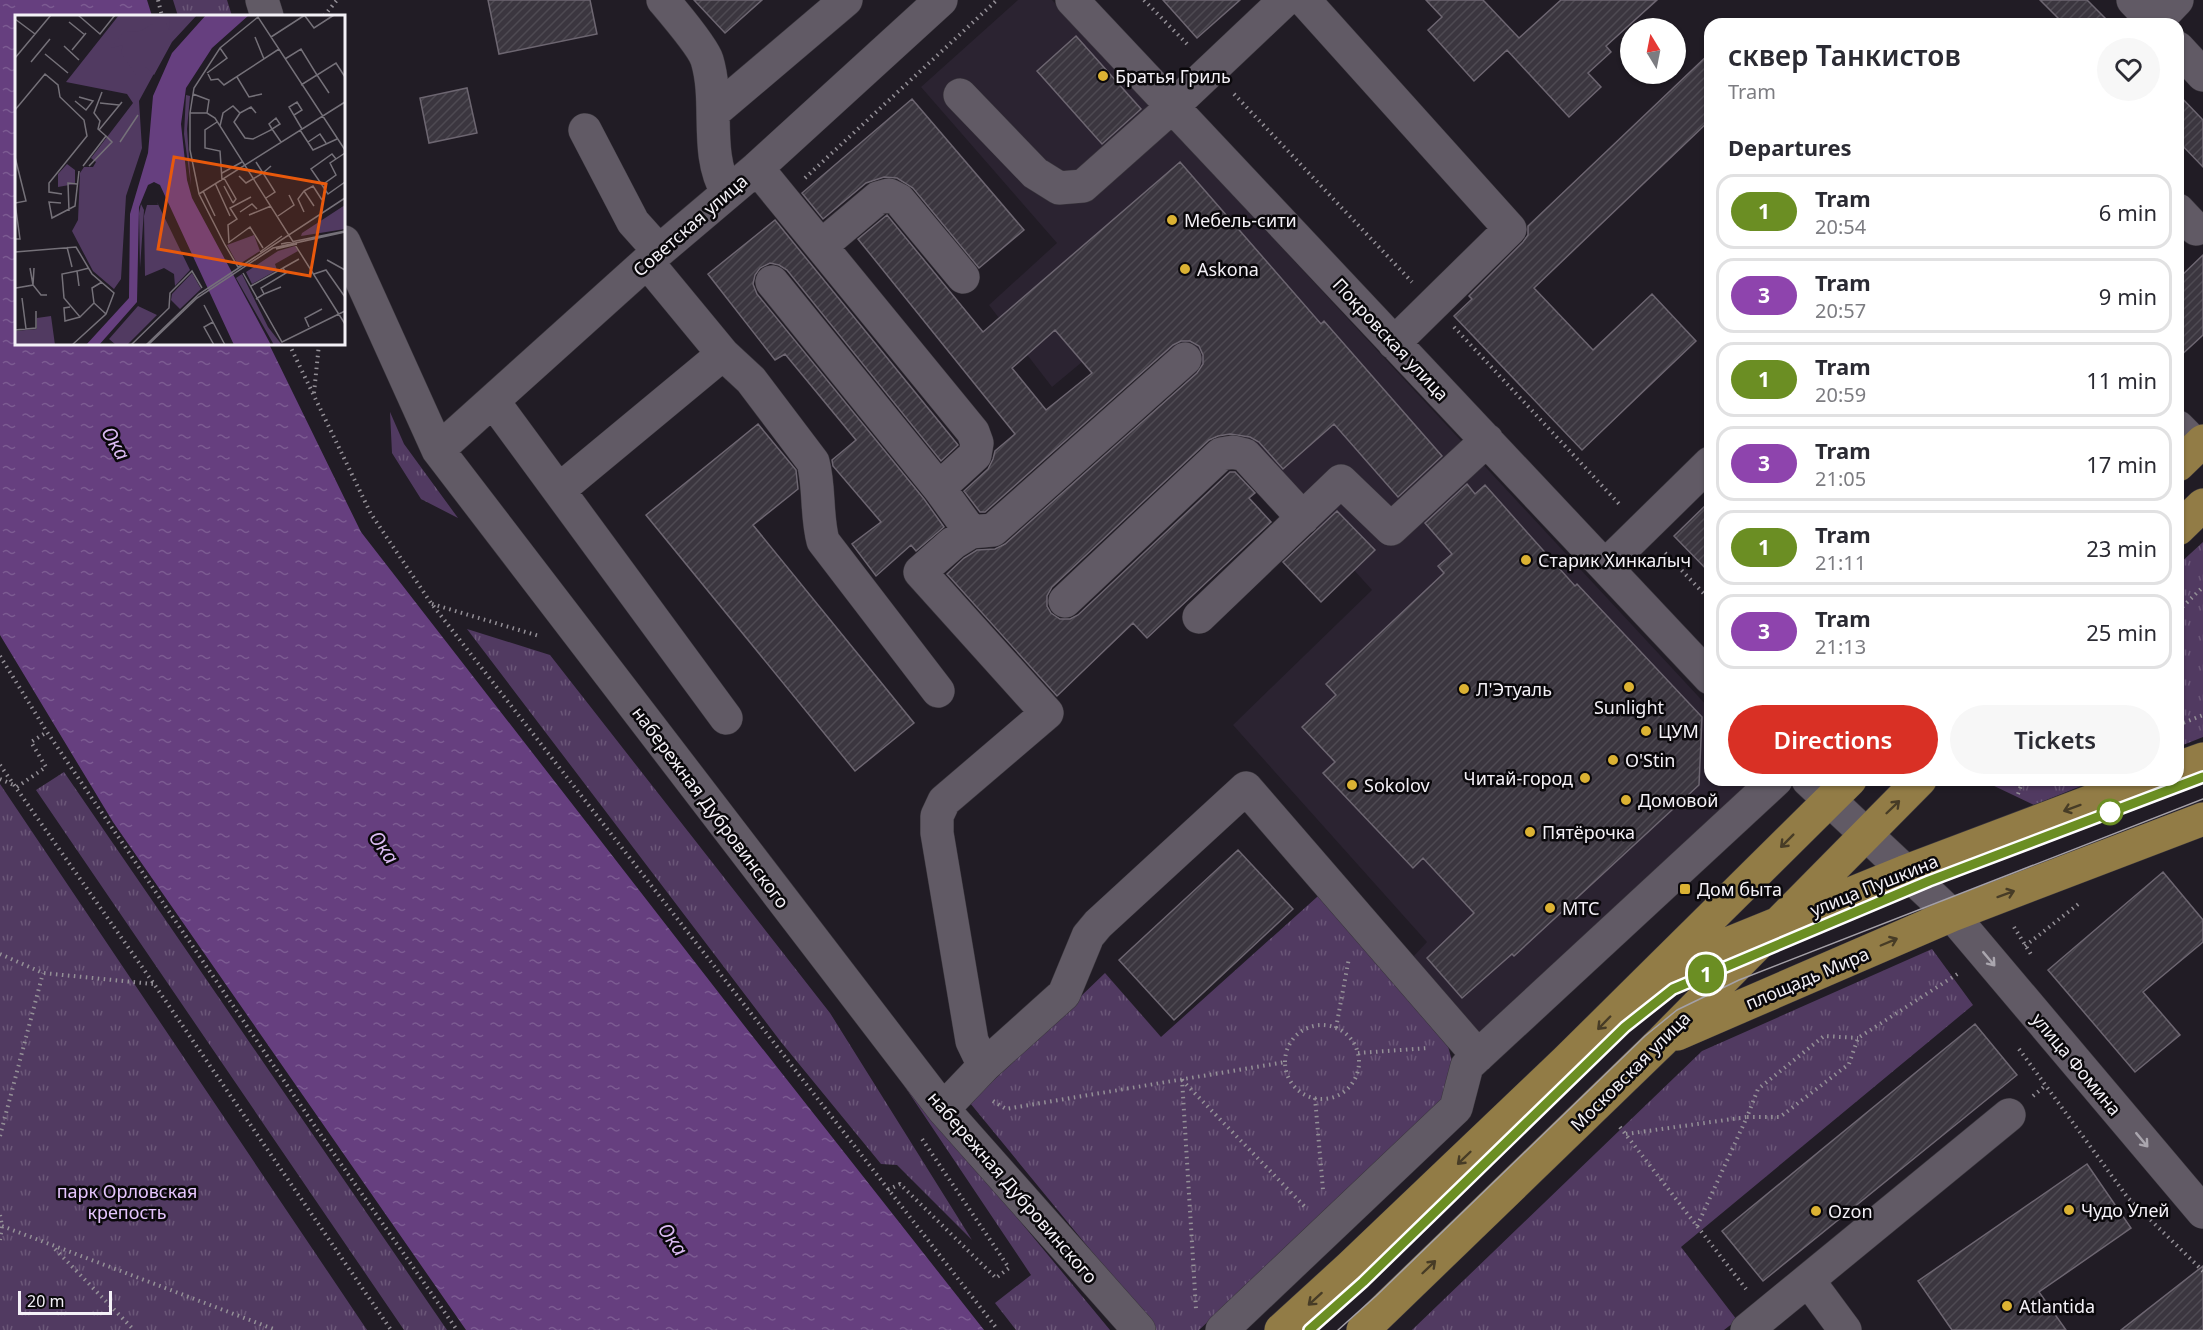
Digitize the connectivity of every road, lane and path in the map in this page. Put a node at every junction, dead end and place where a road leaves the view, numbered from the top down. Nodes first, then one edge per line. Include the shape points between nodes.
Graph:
1 (158, 0) edge
2 (262, 0) edge
3 (337, 0) edge
4 (663, 0) edge
5 (846, 0) edge
6 (941, 0) edge
7 (997, 0) edge
8 (1072, 0) edge
9 (1285, 0) edge
10 (1304, 0) edge
11 (2177, 0) edge
12 (162, 15) edge
13 (267, 15) edge
14 (325, 15) edge
15 (2148, 16) edge
16 (2184, 54) edge
17 (2203, 75) edge
18 (960, 95) dead end
19 (1173, 106) junction
20 (714, 112) junction
21 (585, 130) dead end
22 (757, 168) junction
23 (727, 192) junction
24 (782, 199) junction
25 (345, 244) edge
26 (820, 246) junction
27 (653, 256) junction
28 (963, 277) dead end
29 (772, 282) dead end
30 (1394, 343) junction
31 (289, 345) edge
32 (319, 345) edge
33 (723, 354) junction
34 (1185, 359) dead end
35 (314, 395) junction
36 (493, 401) junction
37 (1486, 440) junction
38 (438, 450) junction
39 (1704, 469) edge
40 (939, 488) junction
41 (559, 490) junction
42 (2203, 505) edge
43 (1303, 518) junction
44 (2184, 524) edge
45 (971, 532) junction
46 (1605, 566) junction
47 (2203, 586) edge
48 (1065, 601) dead end
49 (431, 603) junction
50 (2184, 605) edge
51 (1199, 617) dead end
52 (547, 639) dead end
53 (0, 656) edge
54 (1704, 672) edge
55 (938, 691) dead end
56 (2203, 715) edge
57 (726, 718) dead end
58 (2184, 723) edge
59 (47, 732) junction
60 (2203, 759) edge
61 (0, 765) edge
62 (2184, 766) edge
63 (0, 779) edge
64 (1769, 786) edge
65 (1914, 786) edge
66 (2131, 786) edge
67 (17, 787) junction
68 (1829, 787) edge
69 (2203, 819) edge
70 (1865, 834) junction
71 (1904, 872) junction
72 (1358, 916) junction
73 (1940, 920) junction
74 (1776, 924) junction
75 (0, 954) edge
76 (44, 973) junction
77 (154, 984) junction
78 (1638, 987) junction
79 (1336, 1028) junction
80 (1858, 1038) junction
81 (1662, 1041) junction
82 (2018, 1047) dead end
83 (1473, 1051) junction
84 (1358, 1053) junction
85 (1285, 1062) junction
86 (975, 1076) junction
87 (1182, 1079) junction
88 (1315, 1098) junction
89 (943, 1109) junction
90 (2009, 1115) dead end
91 (1747, 1117) junction
92 (1616, 1121) dead end
93 (918, 1133) dead end
94 (1626, 1134) junction
95 (0, 1136) edge
96 (888, 1190) junction
97 (2203, 1212) edge
98 (0, 1215) edge
99 (2, 1226) junction
100 (1697, 1226) junction
101 (1327, 1230) junction
102 (0, 1240) edge
103 (52, 1246) junction
104 (2203, 1271) edge
105 (1808, 1280) junction
106 (1756, 1322) edge
107 (1209, 1324) edge
108 (135, 1330) edge
109 (276, 1330) edge
110 (391, 1330) edge
111 (457, 1330) edge
112 (998, 1330) edge
113 (1139, 1330) edge
114 (1281, 1330) edge
115 (1363, 1330) edge
116 (1845, 1330) edge

1 - 12 path
2 - 13 street
3 - 14 path
4 - 20 street via 706,57
5 - 20 street
6 - 22 street, Советская улица
7 - 24 path
8 - 19 street, Покровская улица
9 - 19 street
10 - 30 street via 1510,230
11 - 15 street
16 - 17 street
18 - 19 street via 1035,173 1059,188 1083,186
19 - 30 street, Покровская улица
20 - 23 street via 715,159 719,179
21 - 27 street
22 - 23 street, Советская улица
22 - 24 street
23 - 27 street, Советская улица
24 - 26 street
25 - 38 street, набережная Дубровинского
26 - 28 street via 878,198 889,195 899,200
26 - 40 street via 973,432 977,443 975,455
27 - 33 street
27 - 36 street, Советская улица
29 - 40 street
30 - 37 street, Покровская улица
31 - 35 path
32 - 35 path
33 - 41 street
33 - 55 street via 751,380 813,462 823,541
34 - 45 street via 993,530
35 - 49 path via 371,514
36 - 38 street, Советская улица
36 - 41 street
37 - 43 street via 1391,529 1341,481
37 - 46 street, Покровская улица
38 - 89 street, набережная Дубровинского
39 - 46 street
40 - 45 street
41 - 57 street
42 - 44 main road
43 - 48 street via 1245,455 1221,454
43 - 51 street
45 - 86 street via 920,572 1047,713 944,801 937,816
46 - 54 street, Покровская улица
47 - 50 path
49 - 52 path
49 - 96 path
53 - 59 path
56 - 58 path
59 - 67 path via 31,742 46,767
59 - 111 path
60 - 62 main road
61 - 67 path
63 - 67 path
64 - 83 street
70 -> 65 main road, Московская улица
66 -> 71 main road, улица Пушкина
67 - 77 path
68 - 70 street, улица Фомина
68 -> 78 main road
73 -> 69 main road
70 - 71 street, улица Фомина
70 - 74 main road, Московская улица
71 - 73 street, улица Фомина
71 - 74 main road, улица Пушкина
72 - 79 path
72 - 83 street
72 - 86 street via 1246,788 1098,924 1088,936 1064,993
73 - 80 path via 1962,971
81 -> 73 main road, площадь Мира
73 -> 97 street, улица Фомина
74 - 78 main road, улица Пушкина
74 - 81 main road, Московская улица
75 - 76 path
76 - 77 path
76 - 95 path
77 - 110 path
78 -> 114 main road via 1566,1061
79 - 84 path via 1346,1034
79 - 85 path via 1324,1025 1302,1031 1287,1049
80 - 91 path via 1850,1064 1780,1117
80 - 91 path via 1824,1036 1758,1089
115 -> 81 main road, Московская улица
82 - 104 path via 2128,1198
83 - 84 path
83 - 101 street via 1456,1107
84 - 88 path via 1359,1065 1350,1086 1340,1094
85 - 87 path
85 - 88 path via 1293,1086
86 - 87 path via 1006,1108
86 - 89 street
87 - 101 path
87 - 107 path
88 - 101 path
89 - 113 street, набережная Дубровинского
90 - 105 street
91 - 94 path
91 - 100 path
92 - 94 path
93 - 96 path via 1009,1268 996,1278 900,1184
94 - 100 path
96 - 112 path
98 - 99 path
99 - 102 path
99 - 103 path
100 - 106 path
101 - 107 street
103 - 108 path
103 - 109 path
105 - 106 street
105 - 116 street

